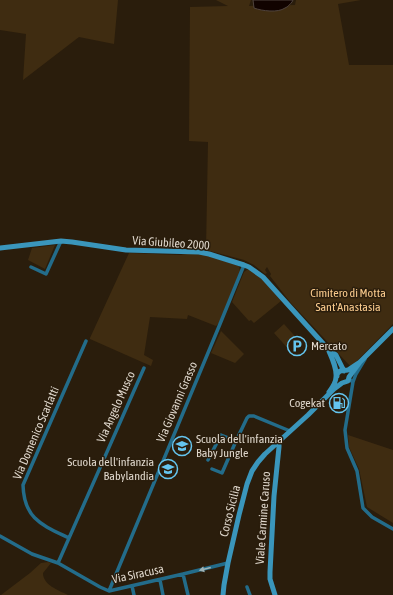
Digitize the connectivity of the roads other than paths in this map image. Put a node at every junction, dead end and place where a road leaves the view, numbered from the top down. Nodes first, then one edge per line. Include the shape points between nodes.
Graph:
1 (61, 242) junction
2 (0, 248) edge
3 (244, 265) junction
4 (31, 267) dead end
5 (393, 329) edge
6 (86, 341) dead end
7 (328, 348) junction
8 (367, 355) junction
9 (360, 362) junction
10 (144, 368) dead end
11 (345, 371) junction
12 (336, 377) junction
13 (350, 380) junction
14 (342, 383) junction
15 (327, 396) junction
16 (290, 431) junction
17 (236, 441) junction
18 (279, 442) junction
19 (208, 460) dead end
20 (212, 469) dead end
21 (393, 530) edge
22 (0, 536) edge
23 (69, 538) junction
24 (58, 563) junction
25 (228, 563) junction
26 (183, 574) junction
27 (160, 580) junction
28 (132, 586) junction
29 (247, 587) dead end
30 (109, 591) junction
31 (134, 595) edge
32 (163, 595) edge
33 (188, 595) edge
34 (223, 595) edge
35 (250, 595) edge
36 (275, 595) edge

1 - 2 street, Via Giubileo 2000
1 - 3 street, Via Giubileo 2000 via 126,250 199,252
1 - 4 street via 46,274
3 - 7 street, Via Giubileo 2000 via 263,277
3 - 30 street, Via Giovanni Grasso
5 - 8 street
6 - 23 street, Via Domenico Scarlatti via 24,485 24,499 38,522
7 - 11 street, Via Giubileo 2000 via 336,355
7 - 12 street via 334,361
8 - 9 street
8 - 13 street
9 - 11 street
9 - 13 street
10 - 23 street, Via Angelo Musco
11 - 12 street via 338,372
11 - 13 street
12 - 14 street
12 - 15 street
13 - 14 street
13 - 21 street via 345,430 347,448 357,471 363,508
14 - 15 street, Corso Sicilia
15 - 16 street, Corso Sicilia
16 - 17 street via 249,416
16 - 18 street, Corso Sicilia
17 - 19 street via 221,435
17 - 20 street via 222,473
18 - 25 street, Corso Sicilia via 258,462 249,478
18 - 36 street, Viale Carmine Caruso via 270,572
22 - 24 street, Via Siracusa via 32,554
23 - 24 street, Via Angelo Musco
24 - 30 street, Via Siracusa
25 -> 26 street, Via Siracusa
25 - 34 street, Corso Sicilia
26 - 27 street, Via Siracusa
26 - 33 street
27 - 28 street, Via Siracusa
27 - 32 street
28 - 30 street, Via Siracusa
28 - 31 street
29 - 35 street

